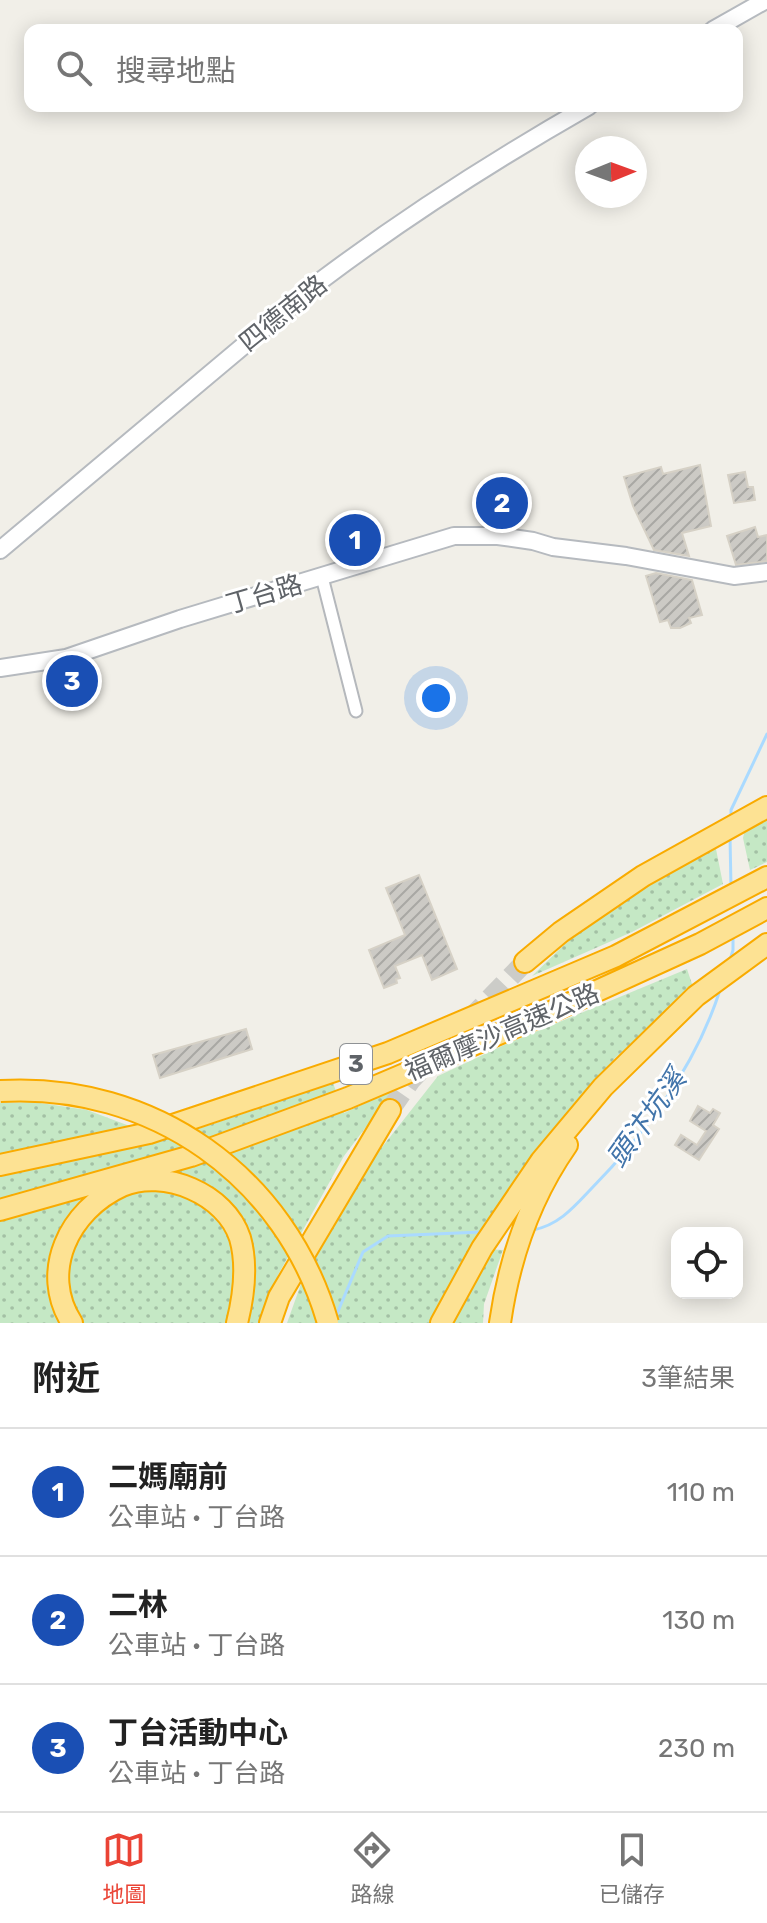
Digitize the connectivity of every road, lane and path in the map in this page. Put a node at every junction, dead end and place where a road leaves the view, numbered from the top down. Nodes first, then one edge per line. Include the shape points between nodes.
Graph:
1 (766, 0) edge
2 (724, 24) edge
3 (579, 112) edge
4 (0, 550) edge
5 (767, 572) edge
6 (322, 577) junction
7 (0, 668) edge
8 (356, 711) dead end
9 (762, 810) edge
10 (767, 877) edge
11 (767, 908) edge
12 (767, 944) edge
13 (525, 962) tunnel mouth
14 (603, 1087) junction
15 (0, 1091) edge
16 (390, 1110) tunnel mouth
17 (0, 1165) edge
18 (0, 1210) edge
19 (313, 1238) junction
20 (72, 1323) edge
21 (237, 1323) edge
22 (270, 1323) edge
23 (278, 1323) edge
24 (328, 1323) edge
25 (441, 1323) edge
26 (500, 1323) edge

1 - 2 street
3 - 4 street, 四德南路 via 323,279
5 - 6 street, 丁台路 via 734,576 498,536 454,536
6 - 7 street, 丁台路 via 66,658
6 - 8 street
9 - 13 highway via 605,901
10 - 17 highway, 福爾摩沙高速公路 / 3 via 616,956 388,1053 149,1133
11 - 18 highway, 福爾摩沙高速公路 / 3 via 553,1011 348,1098 191,1156
12 - 14 highway via 696,996
14 - 25 highway via 541,1161 482,1248
14 - 26 highway via 524,1226
15 - 24 highway, bridge via 109,1102 149,1115 210,1152 273,1211 299,1252
16 - 19 highway
19 - 22 highway
19 - 23 highway
20 - 21 highway via 59,1292 58,1268 73,1226 123,1186 163,1181 211,1200 239,1235 245,1263

